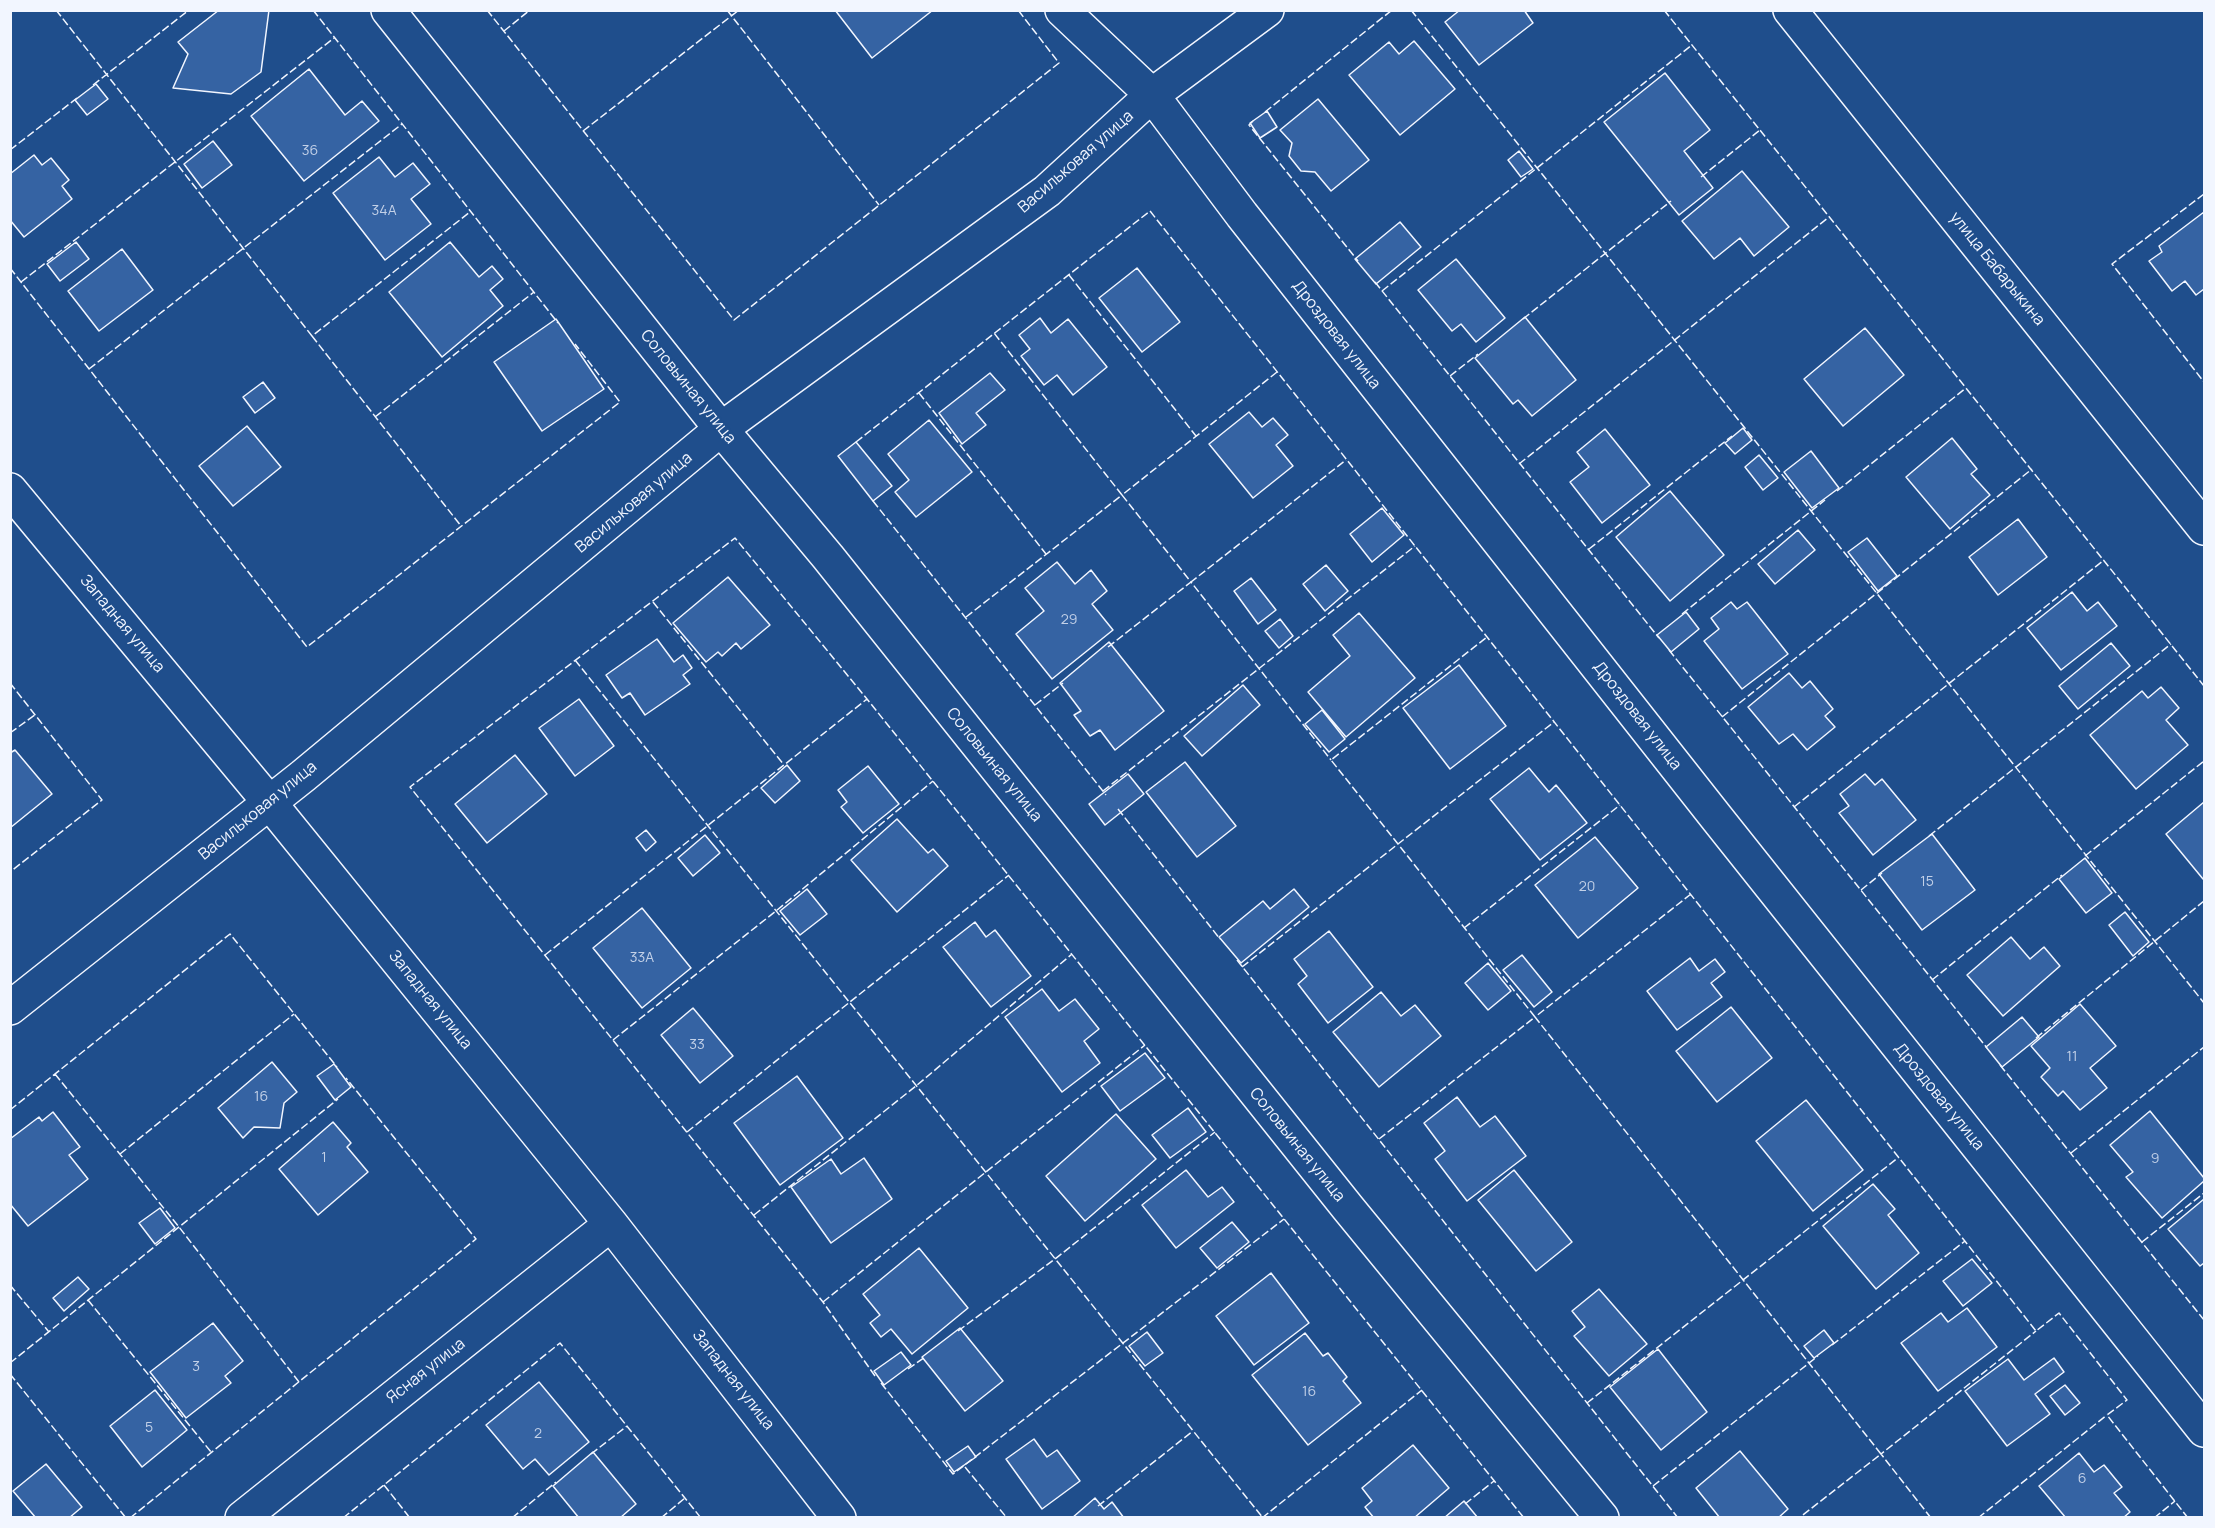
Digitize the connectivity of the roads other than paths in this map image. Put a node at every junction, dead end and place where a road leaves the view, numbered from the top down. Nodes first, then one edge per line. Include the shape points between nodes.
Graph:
1 (388, 10) edge
2 (1062, 10) edge
3 (1267, 10) edge
4 (1790, 10) edge
5 (1152, 95) junction
6 (721, 429) junction
7 (10, 490) edge
8 (2205, 528) edge
9 (269, 802) junction
10 (10, 1008) edge
11 (611, 1224) junction
12 (2205, 1430) edge
13 (242, 1518) edge
14 (839, 1518) edge
15 (1602, 1518) edge

1 - 6 street, Соловьиная улица
2 - 5 street, Дроздовая улица
3 - 5 street, Васильковая улица
4 - 8 street, улица Бабарыкина
5 - 6 street, Васильковая улица via 1047,191
5 - 12 street, Дроздовая улица via 1568,629
6 - 9 street, Васильковая улица
6 - 15 street, Соловьиная улица via 828,557 1347,1209
7 - 9 street, Западная улица
9 - 10 street, Васильковая улица
9 - 11 street, Западная улица
11 - 13 street, Ясная улица
11 - 14 street, Западная улица

